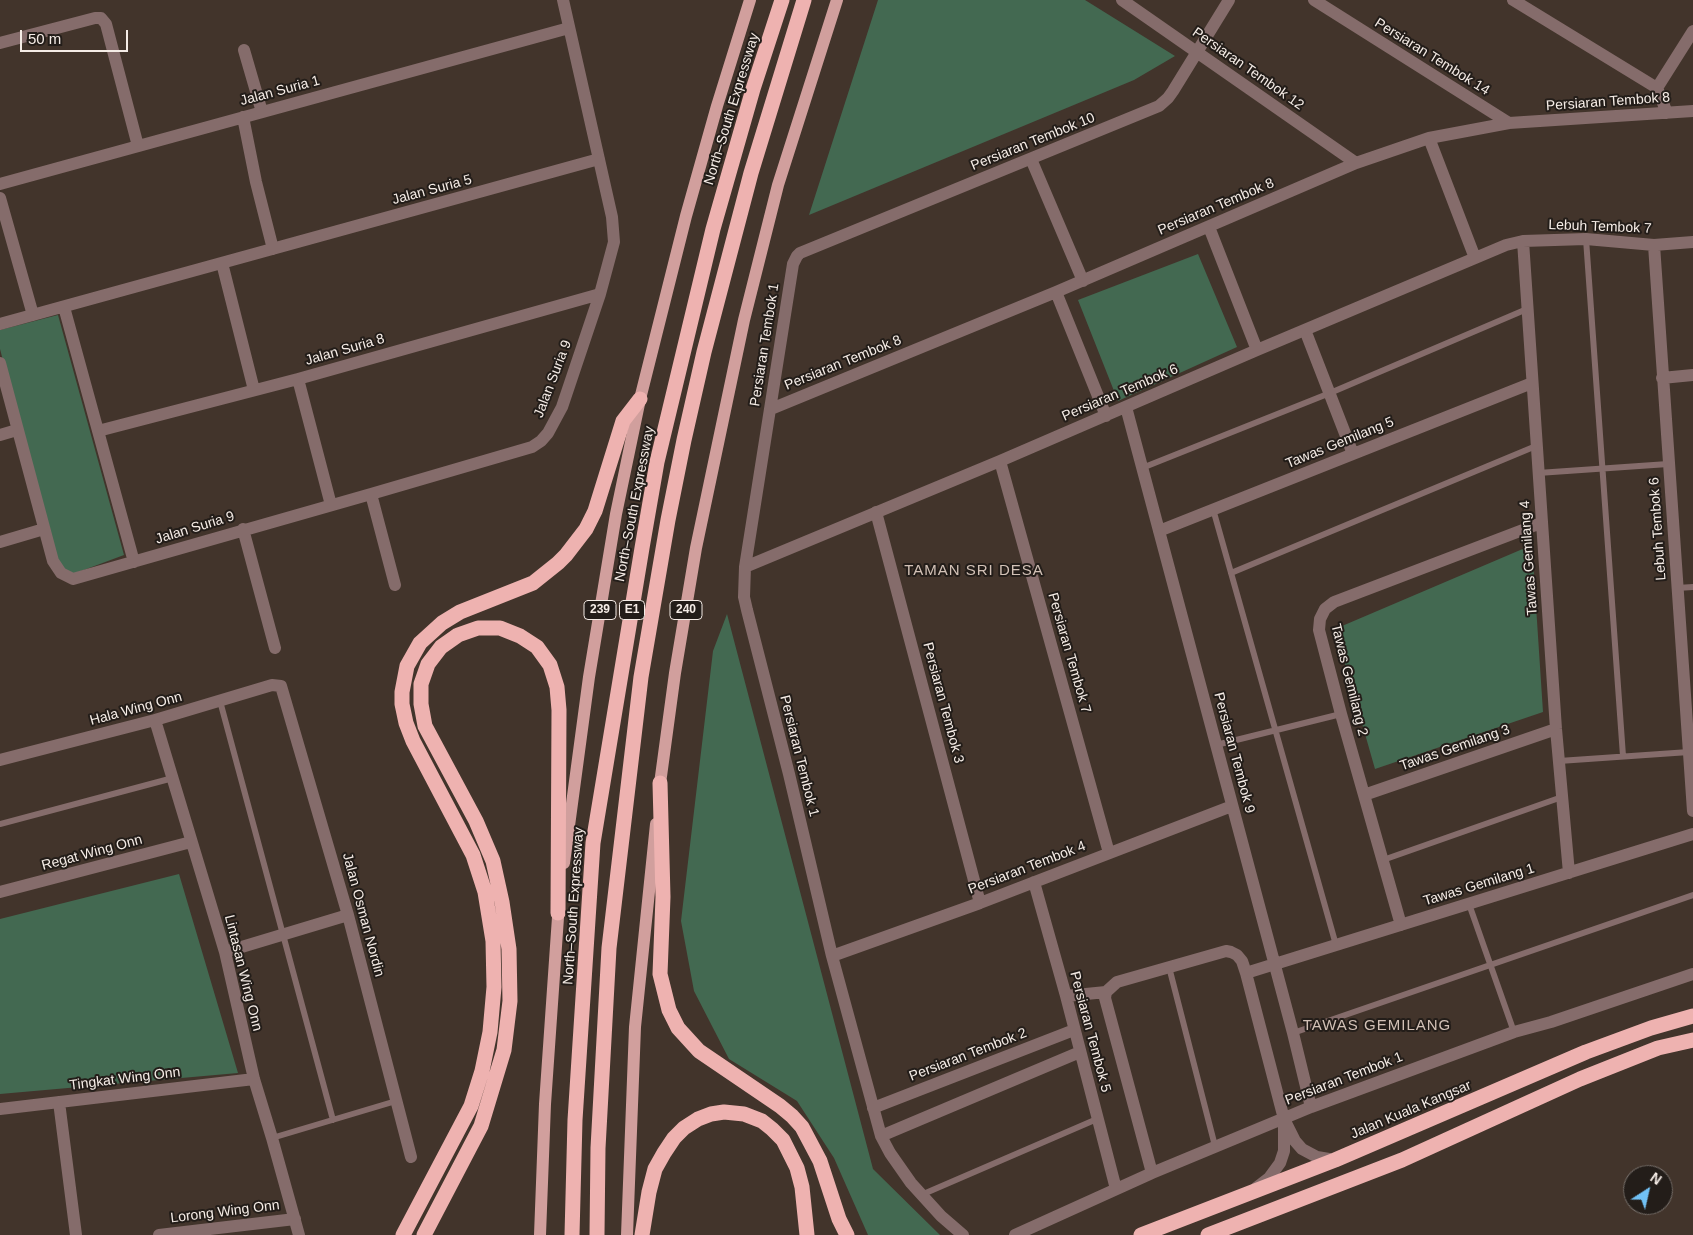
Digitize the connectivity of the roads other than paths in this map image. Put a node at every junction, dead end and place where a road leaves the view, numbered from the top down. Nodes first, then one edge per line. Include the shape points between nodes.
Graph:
1 (563, 0) edge
2 (750, 0) edge
3 (782, 0) edge
4 (804, 0) edge
5 (837, 0) edge
6 (1122, 0) edge
7 (1229, 0) edge
8 (1314, 0) edge
9 (1513, 0) edge
10 (569, 28) junction
11 (1693, 31) edge
12 (0, 43) edge
13 (244, 50) dead end
14 (1197, 51) junction
15 (1657, 88) junction
16 (1693, 111) edge
17 (262, 112) junction
18 (1667, 113) junction
19 (243, 117) junction
20 (1509, 123) junction
21 (1428, 138) junction
22 (138, 146) junction
23 (599, 159) junction
24 (1031, 159) junction
25 (1356, 163) junction
26 (0, 184) edge
27 (0, 198) edge
28 (1209, 227) junction
29 (1586, 239) junction
30 (1523, 241) junction
31 (1693, 242) edge
32 (1506, 245) joint
33 (1654, 245) junction
34 (273, 249) junction
35 (800, 253) joint
36 (1475, 258) junction
37 (222, 263) junction
38 (1082, 281) junction
39 (1056, 292) junction
40 (600, 294) junction
41 (64, 307) junction
42 (1527, 309) junction
43 (33, 315) junction
44 (0, 324) edge
45 (1305, 330) junction
46 (1257, 350) junction
47 (0, 363) edge
48 (1693, 375) edge
49 (1662, 378) junction
50 (298, 379) junction
51 (1532, 383) junction
52 (254, 390) junction
53 (1330, 393) junction
54 (640, 399) junction
55 (1126, 407) junction
56 (771, 409) junction
57 (1106, 416) junction
58 (18, 430) junction
59 (98, 432) junction
60 (0, 435) edge
61 (1536, 446) junction
62 (1353, 454) junction
63 (1000, 461) junction
64 (1668, 464) junction
65 (1142, 468) junction
66 (1602, 469) junction
67 (1538, 473) junction
68 (371, 494) junction
69 (331, 505) junction
70 (1213, 510) junction
71 (876, 512) junction
72 (1541, 523) junction
73 (44, 529) junction
74 (243, 529) junction
75 (1159, 531) junction
76 (0, 542) edge
77 (134, 562) junction
78 (746, 567) junction
79 (1231, 573) junction
80 (395, 585) dead end
81 (1693, 587) edge
82 (1677, 588) junction
83 (275, 648) dead end
84 (278, 684) joint
85 (220, 701) junction
86 (1341, 714) junction
87 (155, 720) junction
88 (1556, 729) junction
89 (1276, 731) junction
90 (1216, 744) junction
91 (1689, 752) junction
92 (1623, 756) junction
93 (0, 760) edge
94 (1559, 761) junction
95 (173, 778) junction
96 (660, 783) junction
97 (1364, 795) junction
98 (1562, 797) junction
99 (1232, 806) junction
100 (1693, 811) edge
101 (0, 824) edge
102 (1693, 834) edge
103 (191, 842) junction
104 (1109, 853) junction
105 (1382, 860) junction
106 (1569, 873) junction
107 (1034, 882) junction
108 (0, 892) edge
109 (1693, 895) edge
110 (980, 903) junction
111 (1469, 904) junction
112 (558, 913) junction
113 (348, 915) junction
114 (1401, 925) junction
115 (284, 934) junction
116 (1336, 945) junction
117 (225, 952) junction
118 (832, 956) junction
119 (1274, 964) junction
120 (1491, 966) junction
121 (1169, 967) junction
122 (1246, 973) junction
123 (1693, 974) edge
124 (1106, 992) junction
125 (1066, 996) junction
126 (1693, 1016) edge
127 (1074, 1030) junction
128 (1514, 1032) junction
129 (1293, 1033) junction
130 (1693, 1040) edge
131 (1080, 1052) junction
132 (254, 1079) junction
133 (396, 1101) junction
134 (59, 1102) junction
135 (1311, 1107) junction
136 (873, 1108) junction
137 (0, 1109) edge
138 (1098, 1119) junction
139 (1284, 1119) junction
140 (333, 1120) junction
141 (881, 1136) junction
142 (272, 1138) junction
143 (1216, 1146) junction
144 (411, 1157) dead end
145 (1335, 1160) junction
146 (1152, 1173) junction
147 (1116, 1189) junction
148 (921, 1195) junction
149 (1245, 1196) junction
150 (295, 1218) junction
151 (76, 1235) edge
152 (159, 1235) edge
153 (299, 1235) edge
154 (403, 1235) edge
155 (424, 1235) edge
156 (540, 1235) edge
157 (572, 1235) edge
158 (597, 1235) edge
159 (627, 1235) edge
160 (642, 1235) edge
161 (807, 1235) edge
162 (847, 1235) edge
163 (963, 1235) edge
164 (1015, 1235) edge
165 (1142, 1235) edge
166 (1208, 1235) edge

1 - 10 street, Jalan Suria 9
2 - 54 main road, 239 via 689,207
3 - 157 highway, North–South Expressway / E1 via 713,229 657,462 642,548 593,843 575,1120
4 - 158 highway, E1 via 751,173 704,352 670,512 643,667 609,948 598,1148
5 - 96 main road, 240 via 778,184 744,320 696,548
6 - 14 street, Persiaran Tembok 12
7 - 14 street, Persiaran Tembok 10
8 - 20 street, Persiaran Tembok 14
9 - 15 street
10 - 17 street, Jalan Suria 1
10 - 23 street, Jalan Suria 9
11 - 15 street
12 - 22 street via 101,18 106,24
13 - 17 street
14 - 24 street, Persiaran Tembok 10 via 1168,98 1159,106
14 - 25 street, Persiaran Tembok 12
15 - 18 street
16 - 18 street, Persiaran Tembok 8
17 - 19 street, Jalan Suria 1
18 - 20 street, Persiaran Tembok 8
19 - 22 street, Jalan Suria 1
19 - 34 street
20 - 21 street, Persiaran Tembok 8
21 - 25 street, Persiaran Tembok 8
21 - 36 street
22 - 26 street, Jalan Suria 1
23 - 34 street, Jalan Suria 5
23 - 40 street, Jalan Suria 9 via 614,231
24 - 35 street, Persiaran Tembok 10
24 - 38 street
25 - 28 street, Persiaran Tembok 8
27 - 43 street
28 - 38 street, Persiaran Tembok 8
28 - 46 street
29 - 30 street, Lebuh Tembok 7
29 - 33 street, Lebuh Tembok 7
29 - 66 lane
30 - 32 street, Lebuh Tembok 7
30 - 42 street, Tawas Gemilang 4
31 - 33 street, Lebuh Tembok 7
32 - 36 street, Persiaran Tembok 6
33 - 49 street, Lebuh Tembok 6
34 - 37 street, Jalan Suria 5
35 - 56 street, Persiaran Tembok 1 via 793,264
36 - 45 street, Persiaran Tembok 6
37 - 41 street, Jalan Suria 5
37 - 52 street
38 - 39 street, Persiaran Tembok 8
39 - 56 street, Persiaran Tembok 8
39 - 57 street
40 - 50 street, Jalan Suria 8
40 - 68 street, Jalan Suria 9 via 562,407 542,441 532,447
41 - 43 street, Jalan Suria 5
41 - 59 street
42 - 51 street, Tawas Gemilang 4
42 - 53 lane
43 - 44 street, Jalan Suria 5
45 - 46 street, Persiaran Tembok 6
45 - 53 street
46 - 55 street, Persiaran Tembok 6
47 - 58 street, Jalan Suria 9
48 - 49 street
49 - 64 street, Lebuh Tembok 6
50 - 52 street, Jalan Suria 8
50 - 69 street
51 - 61 street, Tawas Gemilang 4
51 - 62 street, Tawas Gemilang 5
52 - 59 street, Jalan Suria 8
53 - 62 street
53 - 65 lane
54 - 112 main road, 239 via 616,514 589,677
54 - 154 highway via 623,421 595,511 586,529 566,554 533,583 469,608 442,623 420,643 407,666 402,692 406,723 473,855 485,892 493,941 494,988 490,1032 471,1106
55 - 57 street, Persiaran Tembok 6
55 - 65 street, Persiaran Tembok 9
56 - 78 street, Persiaran Tembok 1
57 - 63 street, Persiaran Tembok 6
58 - 60 street
58 - 73 street, Jalan Suria 9
59 - 77 street
61 - 67 street, Tawas Gemilang 4
61 - 79 lane
62 - 70 street, Tawas Gemilang 5
63 - 71 street, Persiaran Tembok 6
63 - 104 street, Persiaran Tembok 7
64 - 66 lane
64 - 82 street, Lebuh Tembok 6
65 - 75 street, Persiaran Tembok 9
66 - 67 lane
66 - 92 lane
67 - 72 street, Tawas Gemilang 4
68 - 69 street, Jalan Suria 9
68 - 80 street
69 - 74 street, Jalan Suria 9
70 - 75 street, Tawas Gemilang 5
70 - 79 lane
71 - 78 street, Persiaran Tembok 6
71 - 110 street, Persiaran Tembok 3
72 - 86 street, Tawas Gemilang 2 via 1328,606 1322,613 1319,630
72 - 88 street, Tawas Gemilang 4
73 - 76 street
73 - 77 street, Jalan Suria 9 via 53,561 61,573 73,578
74 - 77 street, Jalan Suria 9
74 - 83 street
75 - 90 street, Persiaran Tembok 9
78 - 118 street, Persiaran Tembok 1 via 746,610
79 - 89 lane
81 - 82 lane
82 - 91 street, Lebuh Tembok 6
84 - 85 street, Hala Wing Onn
84 - 113 street, Jalan Osman Nordin via 283,689
85 - 87 street, Hala Wing Onn
85 - 115 lane
86 - 89 lane
86 - 97 street, Tawas Gemilang 2
87 - 93 street, Hala Wing Onn
87 - 95 street, Lintasan Wing Onn
88 - 94 street, Tawas Gemilang 4
88 - 97 street, Tawas Gemilang 3
89 - 90 lane
89 - 116 lane
90 - 99 street, Persiaran Tembok 9
91 - 92 lane
91 - 100 street, Lebuh Tembok 6
92 - 94 lane
94 - 98 street, Tawas Gemilang 4
95 - 101 lane
95 - 103 street, Lintasan Wing Onn
96 - 159 main road, 240 via 635,1027
96 - 162 highway via 663,897 660,974 669,1010 678,1028 699,1051 780,1106 802,1127 820,1160
97 - 105 street, Tawas Gemilang 2
98 - 105 lane
98 - 106 street, Tawas Gemilang 4
99 - 104 street, Persiaran Tembok 4
99 - 119 street, Persiaran Tembok 9
102 - 106 street, Tawas Gemilang 1
103 - 108 street, Regat Wing Onn
103 - 117 street, Lintasan Wing Onn
104 - 107 street, Persiaran Tembok 4
105 - 114 street, Tawas Gemilang 2
106 - 111 street, Tawas Gemilang 1
107 - 110 street, Persiaran Tembok 4
107 - 125 street, Persiaran Tembok 5
109 - 120 lane
110 - 118 street, Persiaran Tembok 4
111 - 114 street, Tawas Gemilang 1
111 - 120 lane
112 - 155 highway via 557,687 550,665 536,647 500,628 478,628 458,635 441,647 428,664 421,684 421,704 426,726 476,820 493,862 509,948 510,1001 504,1050 481,1126
112 - 156 main road, 239
113 - 115 street
113 - 133 street, Jalan Osman Nordin
114 - 116 street, Tawas Gemilang 1
115 - 117 street
115 - 140 lane
116 - 119 street, Tawas Gemilang 1
117 - 132 street, Lintasan Wing Onn
118 - 136 street, Persiaran Tembok 1
119 - 122 street, Tawas Gemilang 1
119 - 129 street, Persiaran Tembok 9
120 - 128 lane
120 - 129 lane
121 - 122 street via 1229,951 1240,958
121 - 124 street via 1117,982
121 - 143 lane
122 - 139 street
123 - 128 street, Persiaran Tembok 1
124 - 125 street
124 - 146 street
125 - 127 street, Persiaran Tembok 5
126 - 145 highway, Jalan Kuala Kangsar via 1586,1052
127 - 131 street, Persiaran Tembok 5
127 - 136 street, Persiaran Tembok 2
128 - 135 street, Persiaran Tembok 1
129 - 135 street, Persiaran Tembok 9
130 - 166 highway via 1658,1048 1580,1079 1402,1160
131 - 138 street, Persiaran Tembok 5
131 - 141 street
132 - 134 street, Tingkat Wing Onn
132 - 142 street, Lintasan Wing Onn
133 - 140 lane
133 - 144 street, Jalan Osman Nordin
134 - 137 street, Tingkat Wing Onn
134 - 151 street
135 - 139 street, Persiaran Tembok 1
136 - 141 street, Persiaran Tembok 1
138 - 147 street, Persiaran Tembok 5
138 - 148 lane
139 - 143 street, Persiaran Tembok 1
139 - 145 street via 1302,1149 1317,1157
139 - 149 street via 1284,1151 1280,1163 1269,1178
140 - 142 lane
141 - 148 street, Persiaran Tembok 1 via 899,1168
142 - 150 street, Lintasan Wing Onn
143 - 146 street, Persiaran Tembok 1
145 - 149 highway, Jalan Kuala Kangsar
146 - 147 street, Persiaran Tembok 1
147 - 164 street, Persiaran Tembok 1
148 - 163 street, Persiaran Tembok 1
149 - 165 highway, Jalan Kuala Kangsar
150 - 152 street, Lorong Wing Onn
150 - 153 street, Lintasan Wing Onn
160 - 161 highway via 655,1169 674,1138 698,1119 724,1112 744,1114 762,1121 783,1140 802,1187

